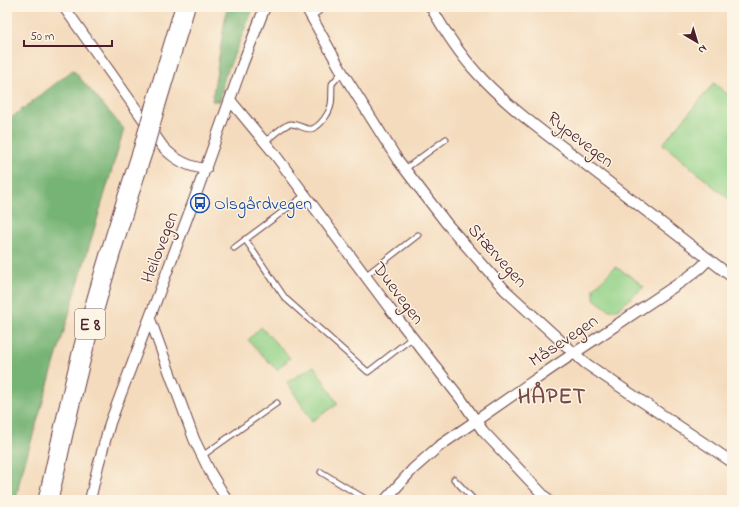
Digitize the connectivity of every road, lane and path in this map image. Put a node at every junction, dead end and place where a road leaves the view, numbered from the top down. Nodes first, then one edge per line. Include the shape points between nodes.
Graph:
1 (64, 7) edge
2 (185, 7) edge
3 (265, 7) edge
4 (306, 7) edge
5 (325, 7) edge
6 (431, 7) edge
7 (311, 17) junction
8 (342, 72) junction
9 (230, 100) junction
10 (446, 139) dead end
11 (265, 142) junction
12 (206, 169) junction
13 (405, 169) junction
14 (305, 195) junction
15 (418, 235) dead end
16 (246, 239) junction
17 (234, 248) dead end
18 (709, 259) junction
19 (365, 276) junction
20 (732, 277) edge
21 (150, 319) junction
22 (412, 338) junction
23 (574, 353) junction
24 (277, 403) dead end
25 (476, 421) junction
26 (202, 456) junction
27 (732, 462) edge
28 (321, 472) dead end
29 (454, 479) dead end
30 (48, 500) edge
31 (90, 500) edge
32 (228, 500) edge
33 (367, 500) edge
34 (385, 500) edge
35 (474, 500) edge
36 (548, 500) edge

1 - 12 street via 162,147 177,160
2 - 30 highway, E 8, bridge via 84,344
3 - 9 street, Heilovegen
4 - 7 street, Stærvegen
5 - 7 lane
6 - 18 street, Rypevegen via 459,52 492,88 567,150
7 - 8 street, Stærvegen
8 - 11 lane via 332,84 333,101 321,124 312,129 291,124
8 - 13 street, Stærvegen
9 - 11 street, Duevegen
9 - 12 street, Heilovegen
10 - 13 lane
11 - 14 street, Duevegen
12 - 21 street, Heilovegen
13 - 23 street, Stærvegen via 447,224 505,290
14 - 16 lane
14 - 19 street, Duevegen
15 - 19 lane
16 - 17 lane
16 - 22 lane via 285,298 368,372
18 - 20 street, Rypevegen
18 - 23 street, Måsevegen via 687,278
19 - 22 street, Duevegen
21 - 26 street
21 - 31 street, Heilovegen via 110,423
22 - 25 street, Duevegen
23 - 25 street, Måsevegen
23 - 27 street, Stærvegen via 602,376
24 - 26 lane
25 - 34 street, Måsevegen via 438,447 413,469
25 - 36 street, Duevegen
26 - 32 street
28 - 33 lane
29 - 35 lane

